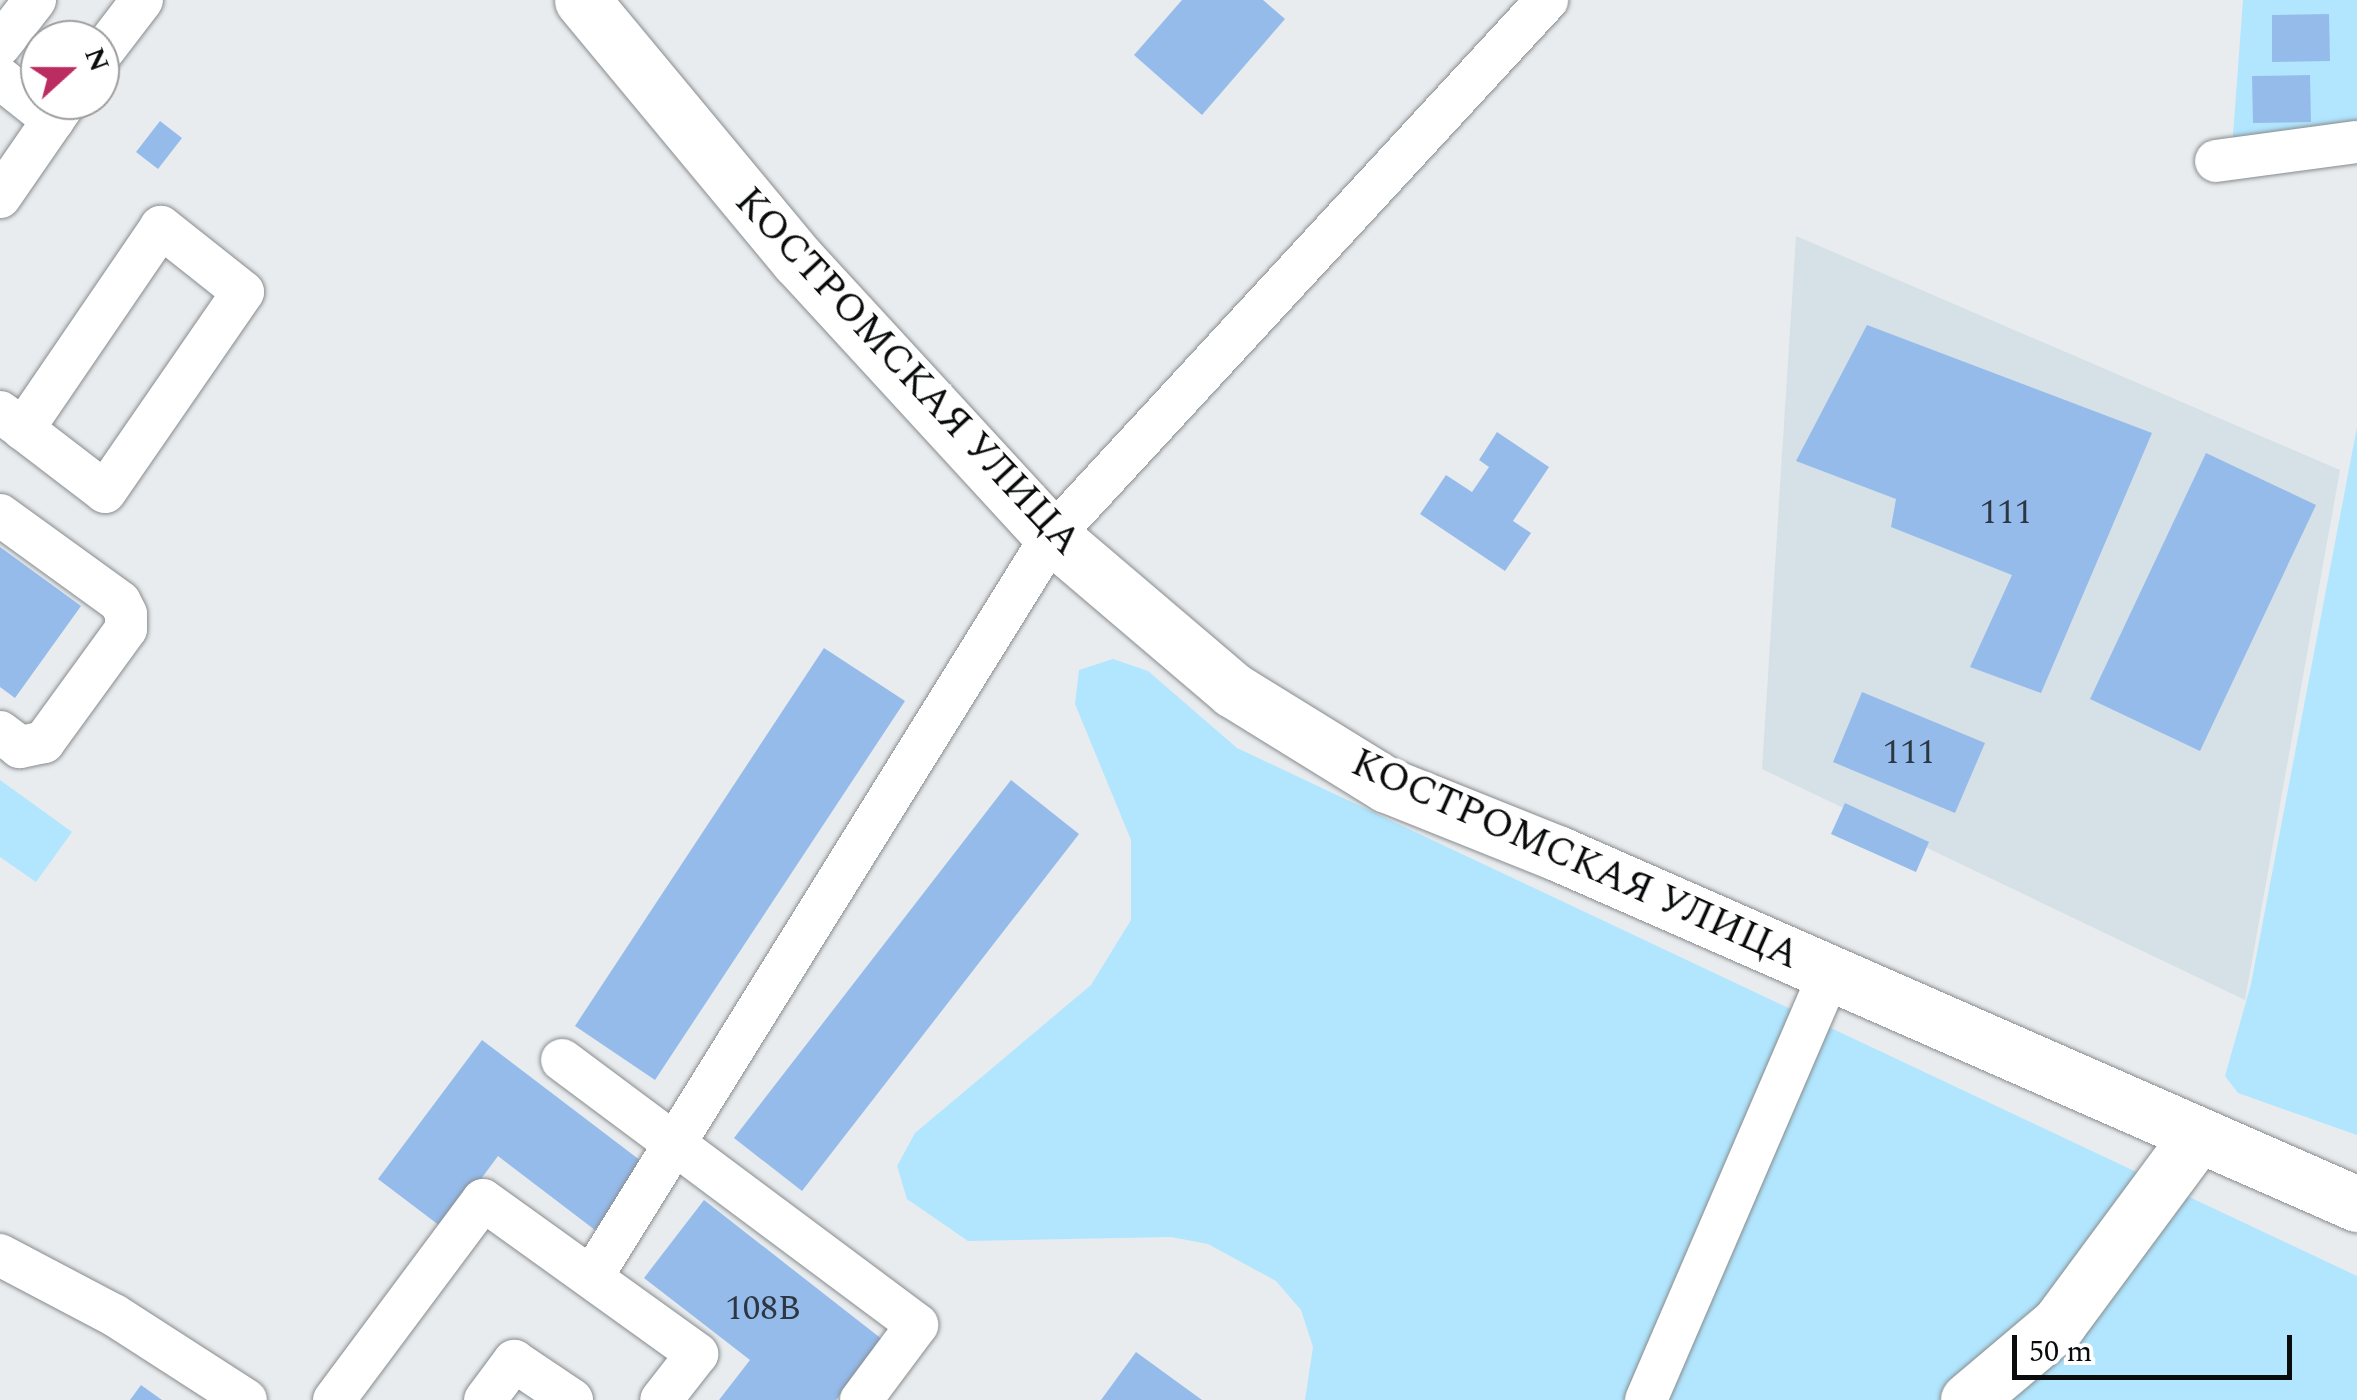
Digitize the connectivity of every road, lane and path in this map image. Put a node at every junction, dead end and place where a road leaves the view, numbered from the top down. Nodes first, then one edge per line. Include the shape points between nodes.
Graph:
1 (35, 0) edge
2 (142, 0) edge
3 (582, 0) edge
4 (1547, 0) edge
5 (120, 29) edge
6 (0, 45) edge
7 (53, 120) edge
8 (2357, 142) edge
9 (2216, 161) dead end
10 (0, 197) edge
11 (11, 421) edge
12 (0, 516) edge
13 (1052, 536) junction
14 (0, 732) edge
15 (1830, 972) junction
16 (562, 1060) dead end
17 (2198, 1135) junction
18 (674, 1144) junction
19 (2357, 1204) edge
20 (0, 1255) edge
21 (593, 1275) junction
22 (246, 1400) edge
23 (334, 1400) edge
24 (485, 1400) edge
25 (572, 1400) edge
26 (661, 1400) edge
27 (861, 1400) edge
28 (1646, 1400) edge
29 (1968, 1400) edge

1 - 6 street
2 - 5 street
3 - 13 main road, КОСТРОМСКАЯ УЛИЦА via 798,260
4 - 13 street
7 - 10 street
8 - 9 street
11 - 11 street via 106,492 243,292 161,227
12 - 14 street via 120,602 126,614 126,628 44,742 20,747
13 - 15 main road, КОСТРОМСКАЯ УЛИЦА via 1233,690 1387,785
13 - 18 street
15 - 17 main road, КОСТРОМСКАЯ УЛИЦА
15 - 28 street
16 - 18 street
17 - 19 main road, КОСТРОМСКАЯ УЛИЦА
17 - 29 main road via 2059,1322
18 - 21 street
18 - 27 street via 917,1325
20 - 22 street via 114,1315
21 - 23 street via 483,1200
21 - 26 street via 697,1354
24 - 25 street via 514,1361

